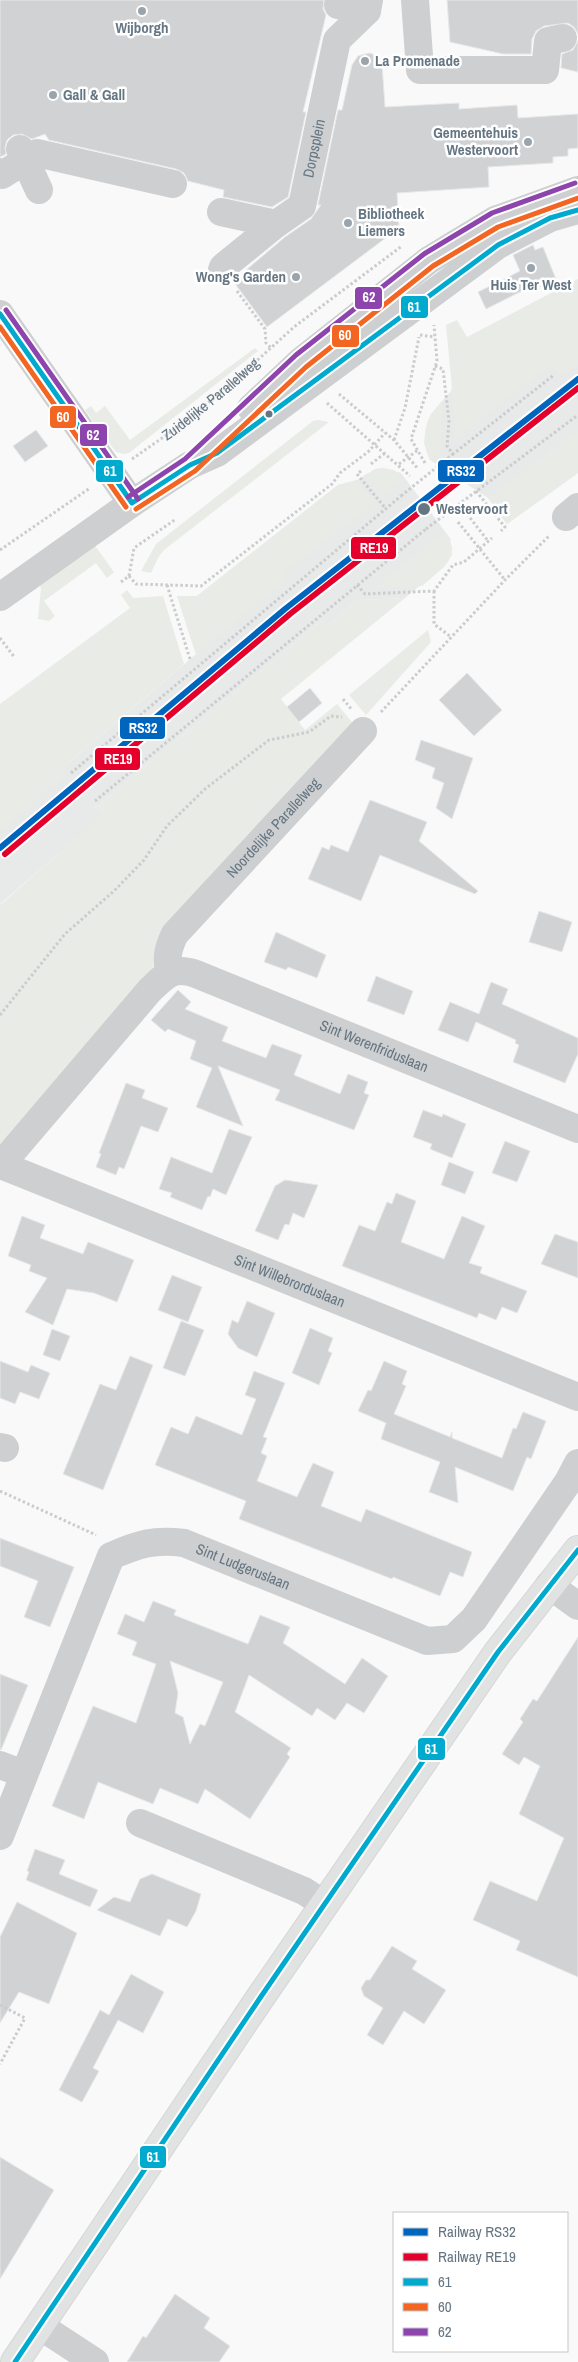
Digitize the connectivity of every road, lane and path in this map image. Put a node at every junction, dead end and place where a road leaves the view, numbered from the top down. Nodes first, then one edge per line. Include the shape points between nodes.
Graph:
1 (415, 0) edge
2 (338, 5) dead end
3 (368, 6) edge
4 (563, 38) dead end
5 (23, 155) junction
6 (0, 172) edge
7 (173, 184) dead end
8 (39, 190) dead end
9 (578, 190) edge
10 (578, 210) edge
11 (221, 212) dead end
12 (276, 224) junction
13 (409, 242) dead end
14 (222, 270) dead end
15 (431, 294) junction
16 (0, 314) edge
17 (435, 366) junction
18 (554, 375) dead end
19 (336, 392) dead end
20 (578, 415) edge
21 (385, 433) junction
22 (418, 450) junction
23 (385, 453) dead end
24 (453, 454) junction
25 (408, 457) junction
26 (426, 463) dead end
27 (370, 464) dead end
28 (190, 465) junction
29 (418, 469) dead end
30 (361, 471) dead end
31 (112, 474) junction
32 (410, 476) dead end
33 (475, 492) junction
34 (132, 503) junction
35 (386, 509) junction
36 (572, 512) edge
37 (468, 514) dead end
38 (176, 519) dead end
39 (458, 522) dead end
40 (501, 531) dead end
41 (492, 538) dead end
42 (488, 541) junction
43 (480, 549) junction
44 (0, 550) edge
45 (129, 576) junction
46 (505, 580) junction
47 (121, 582) dead end
48 (167, 585) junction
49 (357, 585) junction
50 (2, 591) edge
51 (434, 591) junction
52 (451, 637) junction
53 (0, 638) edge
54 (15, 658) dead end
55 (190, 659) dead end
56 (361, 734) junction
57 (71, 773) dead end
58 (95, 801) dead end
59 (169, 973) junction
60 (0, 1015) edge
61 (578, 1129) edge
62 (1, 1165) edge
63 (578, 1397) edge
64 (578, 1464) edge
65 (0, 1490) edge
66 (578, 1550) edge
67 (111, 1556) junction
68 (549, 1585) junction
69 (578, 1606) edge
70 (12, 1770) edge
71 (140, 1824) dead end
72 (0, 1836) edge
73 (324, 1904) junction
74 (0, 2005) edge
75 (0, 2064) edge
76 (40, 2326) junction
77 (16, 2362) edge
78 (95, 2362) edge

1 - 4 street via 420,70 545,70 548,41
2 - 3 street
3 - 12 street, Dorpsplein via 337,40 302,206
5 - 6 street via 2,175
5 - 7 street via 37,154
5 - 8 street
9 - 28 street, Zuidelijke Parallelweg via 496,220 429,260 301,361
10 - 15 street, Zuidelijke Parallelweg via 550,218 511,237
11 - 12 street
12 - 14 street, Dorpsplein
13 - 31 path, Zuidelijke Parallelweg via 294,327 178,427
15 - 17 path
15 - 28 street, Zuidelijke Parallelweg via 217,453
16 - 31 street
17 - 22 path via 411,439
17 - 24 path via 443,369 449,421 447,446
18 - 24 path
19 - 21 path
20 - 33 path
21 - 25 path
21 - 48 path via 332,484 201,586
22 - 25 path
22 - 26 path
23 - 27 path
24 - 35 path, bridge
25 - 29 path
25 - 32 path via 399,464
28 - 34 street, Zuidelijke Parallelweg
30 - 35 path via 357,474
31 - 34 street
31 - 44 path, Zuidelijke Parallelweg
33 - 40 path via 505,527
33 - 49 path, bridge
34 - 50 street, Zuidelijke Parallelweg
35 - 57 path
36 - 46 path
37 - 42 path
38 - 45 path via 134,548
39 - 43 path
41 - 42 path
42 - 43 path
43 - 46 path
43 - 51 path via 464,562 453,565
45 - 47 path
45 - 48 path via 136,584
46 - 52 path
48 - 55 path
49 - 51 path via 365,594
49 - 58 path
51 - 52 path via 434,624
52 - 56 path
53 - 54 path
56 - 59 street, Noordelijke Parallelweg via 174,934 166,959
56 - 60 path via 344,718 331,716 308,732 269,740 243,758 166,826 144,860 65,934
59 - 61 street, Sint Werenfriduslaan via 187,971 196,974
59 - 62 street via 150,990
62 - 63 street, Sint Willebrorduslaan
64 - 67 street, Sint Ludgeruslaan via 493,1593 474,1619 453,1639 427,1641 184,1543 161,1540 134,1546
65 - 67 path via 98,1537
66 - 68 main road
67 - 70 street
68 - 69 street
68 - 73 main road via 498,1652
70 - 72 street
71 - 73 street via 304,1891
73 - 76 main road
74 - 75 path via 25,2018
76 - 77 main road
76 - 78 street

